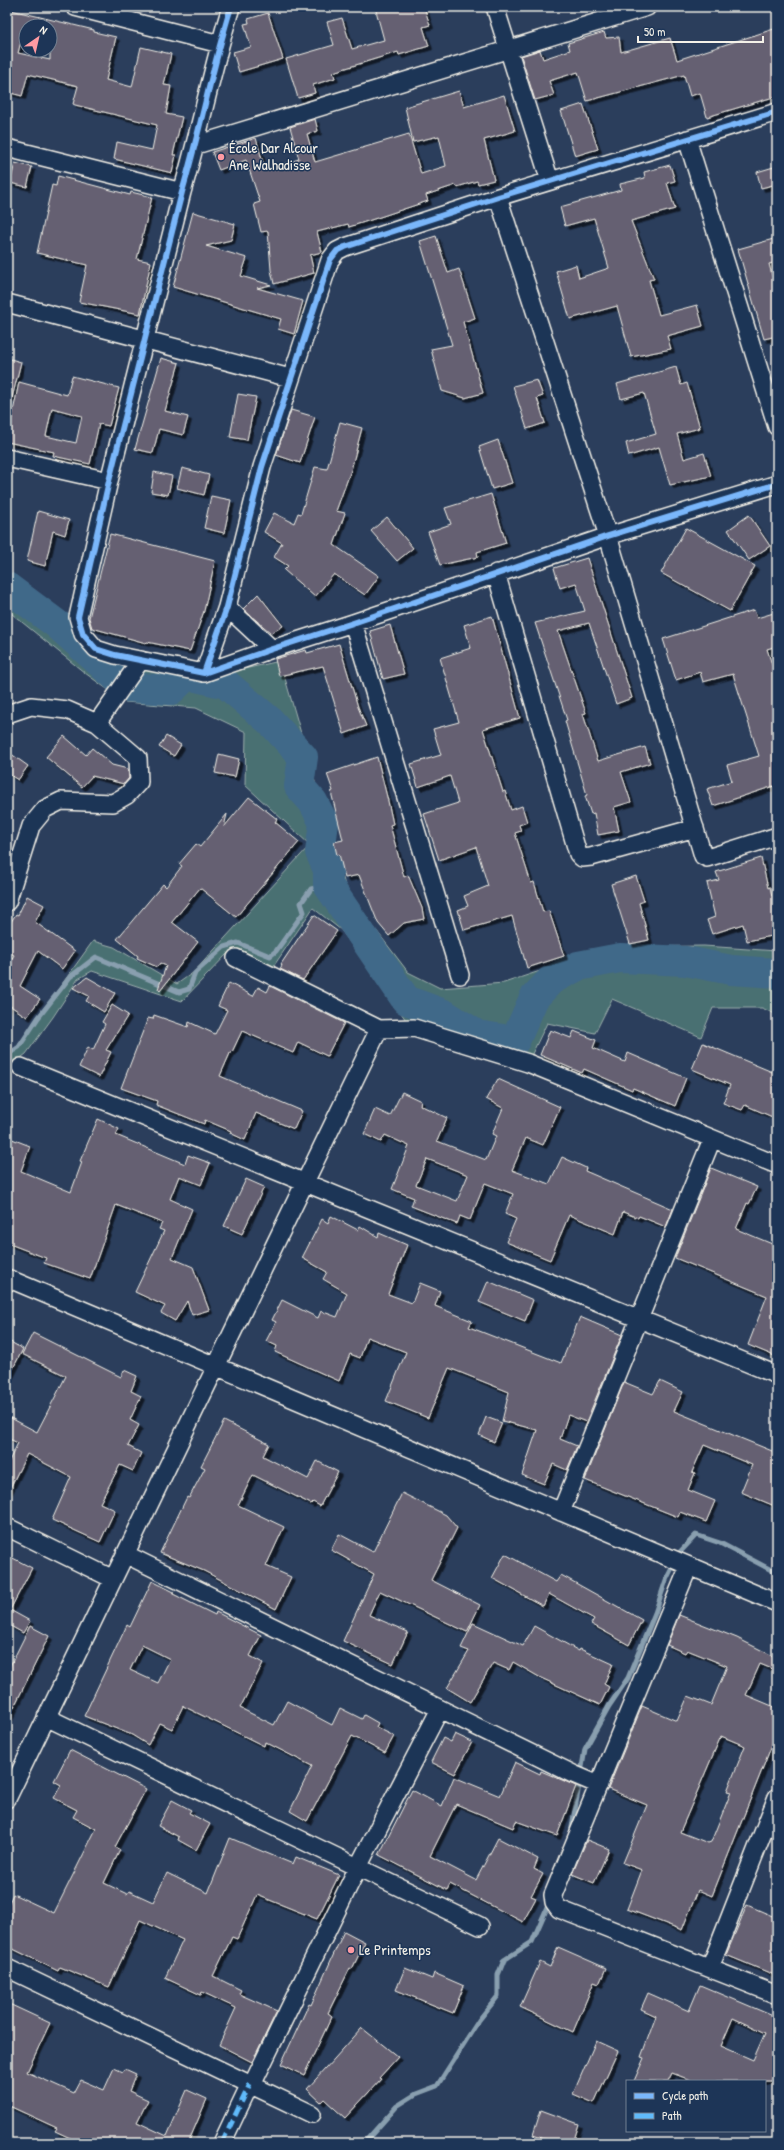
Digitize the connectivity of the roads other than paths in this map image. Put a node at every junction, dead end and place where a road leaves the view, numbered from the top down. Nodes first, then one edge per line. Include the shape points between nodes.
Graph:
1 (75, 7) edge
2 (231, 7) edge
3 (495, 7) edge
4 (647, 7) edge
5 (220, 44) junction
6 (508, 49) junction
7 (777, 112) edge
8 (687, 139) junction
9 (196, 145) junction
10 (7, 148) edge
11 (550, 181) junction
12 (182, 192) junction
13 (498, 197) junction
14 (7, 303) edge
15 (147, 339) junction
16 (290, 378) junction
17 (771, 385) edge
18 (777, 427) edge
19 (7, 458) edge
20 (109, 481) junction
21 (777, 484) edge
22 (608, 536) junction
23 (496, 573) junction
24 (227, 607) junction
25 (353, 623) junction
26 (272, 649) junction
27 (141, 660) junction
28 (204, 674) junction
29 (7, 714) edge
30 (96, 723) junction
31 (695, 828) junction
32 (777, 836) edge
33 (7, 902) edge
34 (236, 958) dead end
35 (460, 975) dead end
36 (379, 1030) junction
37 (21, 1067) dead end
38 (712, 1139) junction
39 (777, 1165) edge
40 (305, 1182) junction
41 (7, 1278) edge
42 (639, 1319) junction
43 (216, 1366) junction
44 (777, 1375) edge
45 (561, 1512) junction
46 (7, 1528) edge
47 (125, 1554) junction
48 (690, 1566) junction
49 (113, 1579) junction
50 (777, 1603) edge
51 (440, 1709) junction
52 (46, 1717) junction
53 (596, 1784) junction
54 (777, 1797) edge
55 (7, 1799) edge
56 (358, 1867) junction
57 (480, 1926) dead end
58 (7, 1968) edge
59 (710, 1968) junction
60 (777, 1995) edge
61 (251, 2085) junction
62 (312, 2114) dead end
63 (222, 2143) edge

1 - 5 street
2 - 5 street
3 - 6 street
4 - 6 street
5 - 9 street
6 - 9 street
6 - 11 street
7 - 8 street
8 - 11 street
8 - 17 street
9 - 12 street
10 - 12 street
11 - 13 street
12 - 15 street
13 - 16 street via 337,251 330,260
13 - 22 street
14 - 15 street
15 - 16 street
15 - 20 street
16 - 24 street via 262,468
17 - 18 street
19 - 20 street
20 - 27 street via 78,617 82,634 96,649
21 - 22 street
22 - 23 street
22 - 31 street
23 - 25 street
23 - 31 street via 578,854 582,858 590,858
24 - 26 street
24 - 28 street
25 - 26 street
25 - 35 street
26 - 28 street
27 - 28 street
27 - 30 street
29 - 30 street via 31,706 68,710
30 - 33 street via 138,758 139,782 128,795 113,803 61,800 45,809 31,826
31 - 32 street via 705,858
34 - 36 street
36 - 38 street via 414,1028 528,1064
36 - 40 street
37 - 40 street
38 - 39 street
38 - 42 street
40 - 42 street
40 - 43 street
41 - 43 street
42 - 44 street
42 - 45 street
43 - 45 street
43 - 47 street
45 - 48 street
46 - 49 street
47 - 49 street
47 - 51 street
48 - 50 street
48 - 53 street
49 - 52 street
51 - 53 street
51 - 56 street
52 - 55 street
52 - 56 street
53 - 59 street via 553,1895 554,1902 560,1908
54 - 59 street
56 - 57 street
56 - 61 street
58 - 61 street
59 - 60 street
61 - 62 street
61 - 63 street

